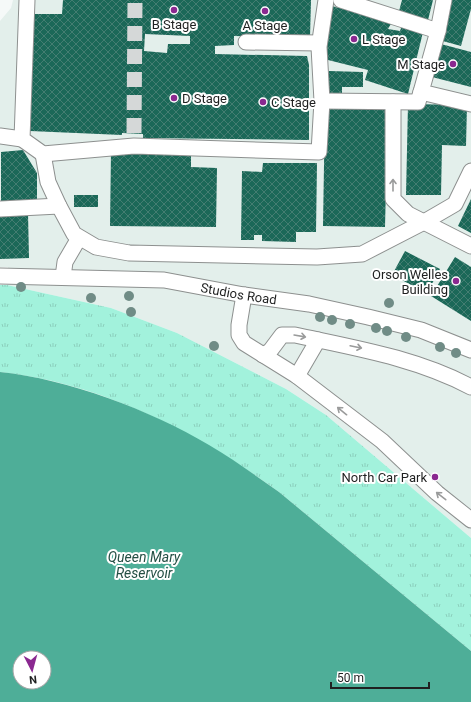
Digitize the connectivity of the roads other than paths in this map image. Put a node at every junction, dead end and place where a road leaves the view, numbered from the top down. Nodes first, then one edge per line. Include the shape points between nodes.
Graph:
1 (27, 0) edge
2 (326, 0) edge
3 (341, 0) edge
4 (444, 0) edge
5 (438, 31) junction
6 (246, 42) dead end
7 (319, 43) junction
8 (421, 92) junction
9 (322, 101) junction
10 (393, 102) junction
11 (471, 104) edge
12 (0, 136) edge
13 (22, 139) junction
14 (43, 154) junction
15 (471, 171) edge
16 (59, 206) junction
17 (0, 209) edge
18 (424, 222) junction
19 (79, 238) junction
20 (471, 246) edge
21 (0, 276) edge
22 (63, 277) junction
23 (244, 295) junction
24 (318, 340) junction
25 (471, 350) edge
26 (263, 355) junction
27 (297, 376) junction
28 (471, 387) edge
29 (471, 520) edge

1 - 13 street
2 - 7 street
3 - 5 street
4 - 5 street
5 - 8 street
6 - 7 street
7 - 9 street
8 - 10 street via 418,102
8 - 11 street
9 - 10 street
9 - 14 street via 319,152 134,139
18 -> 10 street via 408,214 393,199
12 - 13 street
13 - 14 street
14 - 16 street via 48,182
15 - 18 street via 455,204
16 - 17 street
16 - 19 street via 74,234
18 - 19 street via 362,254 317,257 129,253 96,247
18 - 20 street
19 - 22 street via 66,262
21 - 22 street, Studios Road
22 - 23 street, Studios Road via 164,280
23 - 25 street, Studios Road via 309,304 421,330
23 - 26 street via 238,325 239,335 244,343
26 -> 24 street via 270,351 282,335
24 - 27 street
24 -> 28 street via 381,353 428,367
26 - 27 street
29 -> 27 street via 437,493 382,441

